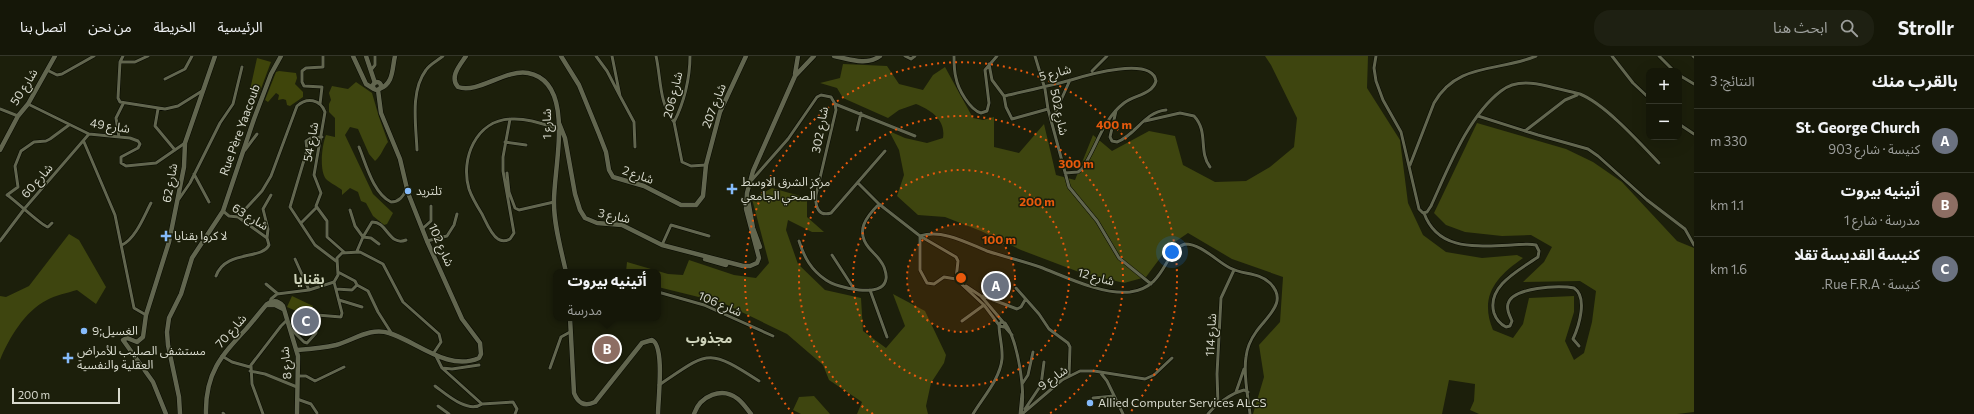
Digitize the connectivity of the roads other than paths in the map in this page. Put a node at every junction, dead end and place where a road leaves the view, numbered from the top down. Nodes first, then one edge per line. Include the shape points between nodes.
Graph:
1 (55, 56) edge
2 (94, 56) edge
3 (123, 56) edge
4 (148, 56) edge
5 (192, 56) edge
6 (215, 56) edge
7 (281, 56) edge
8 (323, 56) edge
9 (352, 56) edge
10 (366, 56) edge
11 (376, 56) edge
12 (395, 56) edge
13 (442, 56) edge
14 (466, 56) edge
15 (560, 56) edge
16 (596, 56) edge
17 (612, 56) edge
18 (656, 56) edge
19 (690, 56) edge
20 (746, 56) edge
21 (798, 56) edge
22 (814, 56) edge
23 (834, 56) edge
24 (880, 56) edge
25 (905, 56) edge
26 (915, 56) edge
27 (954, 56) edge
28 (996, 56) edge
29 (1035, 56) edge
30 (1108, 56) edge
31 (1376, 56) edge
32 (1536, 56) edge
33 (1612, 56) edge
34 (1659, 56) edge
35 (120, 62) junction
36 (989, 64) junction
37 (242, 67) dead end
38 (1671, 68) edge
39 (46, 70) junction
40 (371, 71) junction
41 (1090, 72) junction
42 (795, 76) junction
43 (1682, 77) edge
44 (164, 79) dead end
45 (1070, 80) junction
46 (1694, 84) edge
47 (377, 86) junction
48 (1044, 86) junction
49 (204, 90) junction
50 (1579, 94) junction
51 (1646, 95) edge
52 (620, 96) junction
53 (1004, 96) junction
54 (28, 104) junction
55 (123, 104) junction
56 (320, 104) junction
57 (835, 104) junction
58 (0, 109) edge
59 (158, 109) junction
60 (1048, 109) junction
61 (1166, 110) dead end
62 (1116, 111) junction
63 (861, 113) junction
64 (18, 116) junction
65 (1478, 116) junction
66 (510, 119) junction
67 (1052, 120) junction
68 (1145, 121) junction
69 (674, 122) junction
70 (559, 123) junction
71 (69, 125) junction
72 (1682, 126) edge
73 (559, 129) junction
74 (857, 130) dead end
75 (1525, 131) junction
76 (89, 134) junction
77 (257, 134) dead end
78 (1694, 134) edge
79 (915, 136) dead end
80 (120, 137) junction
81 (322, 138) junction
82 (84, 142) junction
83 (505, 142) junction
84 (185, 143) junction
85 (526, 145) dead end
86 (359, 147) dead end
87 (635, 147) dead end
88 (0, 150) edge
89 (175, 150) junction
90 (417, 150) dead end
91 (885, 152) dead end
92 (241, 154) junction
93 (1660, 163) dead end
94 (706, 165) junction
95 (1410, 165) junction
96 (1210, 167) dead end
97 (507, 173) dead end
98 (1065, 173) junction
99 (194, 174) junction
100 (751, 181) junction
101 (858, 184) junction
102 (407, 187) junction
103 (271, 195) dead end
104 (176, 202) junction
105 (209, 202) dead end
106 (554, 202) junction
107 (151, 203) dead end
108 (879, 204) junction
109 (431, 206) dead end
110 (317, 207) junction
111 (25, 208) junction
112 (350, 210) dead end
113 (223, 212) junction
114 (1424, 213) junction
115 (457, 214) dead end
116 (238, 217) junction
117 (52, 223) dead end
118 (300, 223) junction
119 (422, 229) junction
120 (709, 236) dead end
121 (920, 236) junction
122 (363, 237) junction
123 (267, 238) junction
124 (406, 240) dead end
125 (0, 241) edge
126 (427, 241) junction
127 (799, 241) dead end
128 (379, 244) dead end
129 (122, 245) junction
130 (662, 245) junction
131 (1694, 245) edge
132 (357, 251) junction
133 (344, 252) junction
134 (832, 255) dead end
135 (295, 259) dead end
136 (336, 261) junction
137 (565, 269) edge
138 (1234, 270) junction
139 (338, 272) junction
140 (216, 276) dead end
141 (956, 279) junction
142 (334, 282) junction
143 (266, 284) dead end
144 (1151, 284) junction
145 (357, 285) junction
146 (964, 286) junction
147 (1016, 288) dead end
148 (336, 289) junction
149 (854, 289) junction
150 (310, 290) junction
151 (870, 290) junction
152 (661, 293) edge
153 (278, 294) junction
154 (981, 296) junction
155 (339, 300) junction
156 (1025, 300) junction
157 (270, 302) junction
158 (984, 305) junction
159 (362, 307) dead end
160 (146, 315) junction
161 (287, 320) junction
162 (570, 321) edge
163 (962, 321) dead end
164 (1001, 325) junction
165 (290, 328) junction
166 (570, 332) junction
167 (392, 334) junction
168 (773, 336) dead end
169 (888, 337) dead end
170 (1579, 346) dead end
171 (297, 350) junction
172 (1033, 352) dead end
173 (434, 355) junction
174 (222, 356) junction
175 (1172, 358) dead end
176 (1044, 362) dead end
177 (479, 365) dead end
178 (1245, 366) junction
179 (344, 367) dead end
180 (442, 368) junction
181 (550, 368) dead end
182 (250, 369) junction
183 (1100, 372) junction
184 (298, 376) junction
185 (1069, 376) junction
186 (759, 381) dead end
187 (1022, 384) junction
188 (659, 385) junction
189 (435, 386) dead end
190 (297, 387) junction
191 (1236, 393) junction
192 (1248, 393) junction
193 (1114, 396) junction
194 (1093, 398) dead end
195 (297, 399) junction
196 (482, 404) junction
197 (1218, 404) junction
198 (438, 406) dead end
199 (1024, 410) junction
200 (166, 414) edge
201 (180, 414) edge
202 (206, 414) edge
203 (263, 414) edge
204 (297, 414) edge
205 (317, 414) edge
206 (449, 414) edge
207 (515, 414) edge
208 (658, 414) edge
209 (694, 414) edge
210 (750, 414) edge
211 (973, 414) edge
212 (1021, 414) edge
213 (1123, 414) edge
214 (1208, 414) edge
215 (1250, 414) edge

1 - 39 street, شارع 50
2 - 39 street via 62,74 57,75
3 - 35 street
4 - 35 street via 135,62
5 - 44 street via 185,69
6 - 49 street, شارع 62
7 - 92 street, Rue Père Yaacoub via 271,74
8 - 56 street via 323,67 306,68 302,71 304,86 322,87
9 - 47 street via 364,79
10 - 40 street, شارع 102
11 - 40 street
12 - 47 street via 391,72 386,80
13 - 90 street via 426,70 419,83 416,100
14 - 70 street, شارع 1 via 454,80 458,87 468,89 509,75 530,74 542,80 553,92
15 - 94 street, شارع 2 via 579,85 613,177 644,186 681,205 694,205 703,196
16 - 52 street
17 - 52 street
18 - 69 street via 662,98 668,116
19 - 69 street, شارع 206 via 687,84
20 - 94 street, شارع 207 via 720,112
21 - 42 street
22 - 42 street
23 - 24 street via 872,61
25 - 26 street via 910,59
27 - 36 street via 958,85 972,107 981,113 987,111 989,106 984,73
28 - 36 street
29 - 48 street, شارع 502
30 - 41 street
31 - 95 street via 1376,81 1383,100 1401,132
32 - 95 street via 1507,66 1473,72 1453,81 1434,103
33 - 51 street
34 - 38 street
35 - 55 street via 118,98
36 - 53 street via 992,80
37 - 99 street via 233,104 220,123
39 - 54 street, شارع 50
40 - 47 street, شارع 102
41 - 45 street, شارع 5
41 - 62 street, شارع 5 via 1130,64 1143,66 1153,74 1156,81 1154,87 1124,103
42 - 100 street, شارع 3 via 753,171
43 - 46 street
45 - 48 street, شارع 5
45 - 67 street
47 - 102 street, شارع 102 via 381,113 400,159
48 - 53 street, شارع 5
48 - 60 street, شارع 502
49 - 59 street via 173,108
49 - 84 street, شارع 62
50 - 65 street via 1532,83 1521,83 1502,90
50 - 75 street via 1566,100
50 - 93 street via 1605,111
52 - 87 street via 633,120
53 - 60 street via 1011,119
54 - 64 street, شارع 50
54 - 71 street, شارع 49
55 - 59 street
55 - 80 street via 116,118
56 - 81 street, شارع 54 via 325,112
56 - 116 street, شارع 54 via 307,100 297,106 271,176 262,192
57 - 63 street
57 - 100 street, شارع 302 via 828,95 817,97 788,139
57 - 101 street, شارع 302 via 834,119 816,195 818,210 824,214 831,213
58 - 64 street
59 - 89 street via 155,126
60 - 67 street, شارع 502
61 - 68 street via 1152,113
62 - 68 street via 1110,134 1112,141 1121,140
62 - 98 street, شارع 5 via 1107,122 1082,168 1078,172
63 - 74 street
63 - 79 street
64 - 88 street, شارع 50
65 - 75 street
65 - 114 street via 1431,206
66 - 73 street via 530,120
66 - 83 street
66 - 83 street via 492,123 478,134 469,153 467,170 469,188 475,202 496,237 506,241 513,237 514,230 504,181
67 - 98 street, شارع 502
68 - 96 street via 1180,113 1194,116 1202,126 1205,161
69 - 94 street, شارع 206 via 682,162 691,166
70 - 73 street, شارع 1
70 - 130 street, شارع 3 via 565,138 575,194 585,218 597,223 628,227
71 - 76 street, شارع 49
71 - 111 street via 46,141 28,144 18,156 15,166 18,187 7,195
72 - 78 street
73 - 106 street, شارع 1
75 - 131 street via 1584,147 1593,152 1646,200 1685,229
76 - 80 street, شارع 49
76 - 82 street, شارع 60
77 - 92 street
80 - 89 street, شارع 49 via 136,140 140,144 138,148 121,157 121,163 126,166 156,163
81 - 110 street, شارع 54 via 314,175 321,193
81 - 118 street via 311,138 306,141 307,150 290,205
82 - 111 street, شارع 60
82 - 129 street via 115,215
83 - 85 street
84 - 89 street, شارع 49
84 - 104 street, شارع 62 via 184,167
86 - 102 street via 378,190 386,200 398,200
91 - 101 street
92 - 113 street, Rue Père Yaacoub
95 - 114 street via 1419,209
97 - 106 street via 511,199 517,209
98 - 144 street via 1071,191 1097,221 1118,256
99 - 104 street
99 - 105 street
100 - 130 street, شارع 3 via 747,192 761,255 757,266 743,268 712,262
101 - 108 street
102 - 119 street, شارع 102
103 - 123 street via 263,209 268,229
104 - 160 street, شارع 62 via 169,242
106 - 137 street, شارع 1
107 - 129 street via 132,237
108 - 121 street
108 - 151 street via 868,216 861,231 866,244 880,258 886,278 884,283
109 - 119 street via 431,221
110 - 118 street
110 - 133 street via 327,221 327,237
111 - 117 street via 45,227
111 - 125 street, شارع 60
112 - 122 street via 355,226
113 - 116 street, شارع 63
113 - 201 street, Rue Père Yaacoub via 192,258 181,294 167,326
114 - 170 street via 1435,231 1453,243 1536,245 1538,257 1515,272 1495,296 1495,315 1501,324 1510,326 1512,322 1508,304 1515,294 1536,289 1574,288 1581,298 1577,329 1573,339
115 - 126 street via 447,236
116 - 123 street, شارع 63
118 - 136 street via 315,245
119 - 126 street, شارع 102
120 - 130 street via 671,225
121 - 141 street via 956,256
121 - 141 street via 920,270 926,283 934,284 944,277
121 - 144 street, شارع 12 via 932,234 956,238 1104,290 1130,292
122 - 124 street via 370,223 375,222 384,227 394,240
122 - 128 street via 371,238
122 - 132 street
123 - 140 street, شارع 63 via 269,245 264,250 228,261
126 - 173 street, شارع 102 via 462,319 480,343 482,352 479,358 469,360
127 - 149 street via 809,265 826,281
129 - 160 street via 134,308
132 - 133 street
132 - 173 street via 383,264 403,302 439,334 440,342
133 - 136 street
134 - 149 street
135 - 150 street
136 - 139 street
138 - 144 street, شارع 12 via 1199,248 1185,244 1179,247 1159,277
138 - 178 street, شارع 12 via 1267,280 1277,298 1272,313 1252,338
138 - 197 street, شارع 114 via 1222,298 1217,374
139 - 142 street
139 - 145 street via 355,281
141 - 146 street
142 - 148 street
142 - 150 street
143 - 153 street
145 - 148 street via 352,290
145 - 167 street via 368,290
146 - 154 street
146 - 158 street
147 - 156 street
148 - 155 street
149 - 151 street
150 - 153 street
151 - 169 street
152 - 168 street, شارع 106 via 711,308
153 - 157 street
154 - 156 street via 1017,309
154 - 164 street
155 - 159 street
155 - 165 street via 341,316 337,318 317,315 316,333 307,343
156 - 185 street via 1049,329 1070,345
157 - 161 street, شارع 8 via 280,302
157 - 174 street, شارع 70
158 - 163 street
158 - 164 street
160 - 200 street, شارع 62 via 141,341 136,343 127,338 124,339 124,343 153,382
161 - 165 street, شارع 8
161 - 182 street
162 - 166 street
164 - 187 street via 1013,337
164 - 211 street via 1002,358 999,372
165 - 171 street, شارع 8
166 - 181 street via 561,337
166 - 188 street via 574,393 578,402 588,405 595,402 642,343 649,340 656,343 659,353
167 - 171 street via 369,333 338,344
167 - 173 street
171 - 184 street, شارع 8
172 - 187 street via 1028,374
173 - 180 street
174 - 182 street
174 - 202 street, شارع 70 via 210,380
175 - 183 street, شارع 9 via 1154,375 1145,379
176 - 199 street via 1041,385
177 - 180 street
178 - 191 street, شارع 12
178 - 192 street, شارع 12
179 - 184 street via 315,381 306,376
180 - 196 street
182 - 190 street
182 - 203 street via 253,387
183 - 185 street, شارع 9 via 1085,370
183 - 193 street
184 - 190 street, شارع 8
185 - 199 street, شارع 9
186 - 188 street via 725,360 708,357 692,362
187 - 212 street
188 - 208 street
189 - 196 street via 464,406 477,407
190 - 195 street, شارع 8
191 - 192 street via 1244,390
191 - 197 street
192 - 215 street, شارع 12
193 - 194 street
193 - 213 street
195 - 204 street, شارع 8
195 - 205 street via 311,404
196 - 207 street via 514,402 517,409
197 - 214 street
198 - 206 street
199 - 212 street, شارع 9
209 - 210 street via 702,400 720,393 737,398

